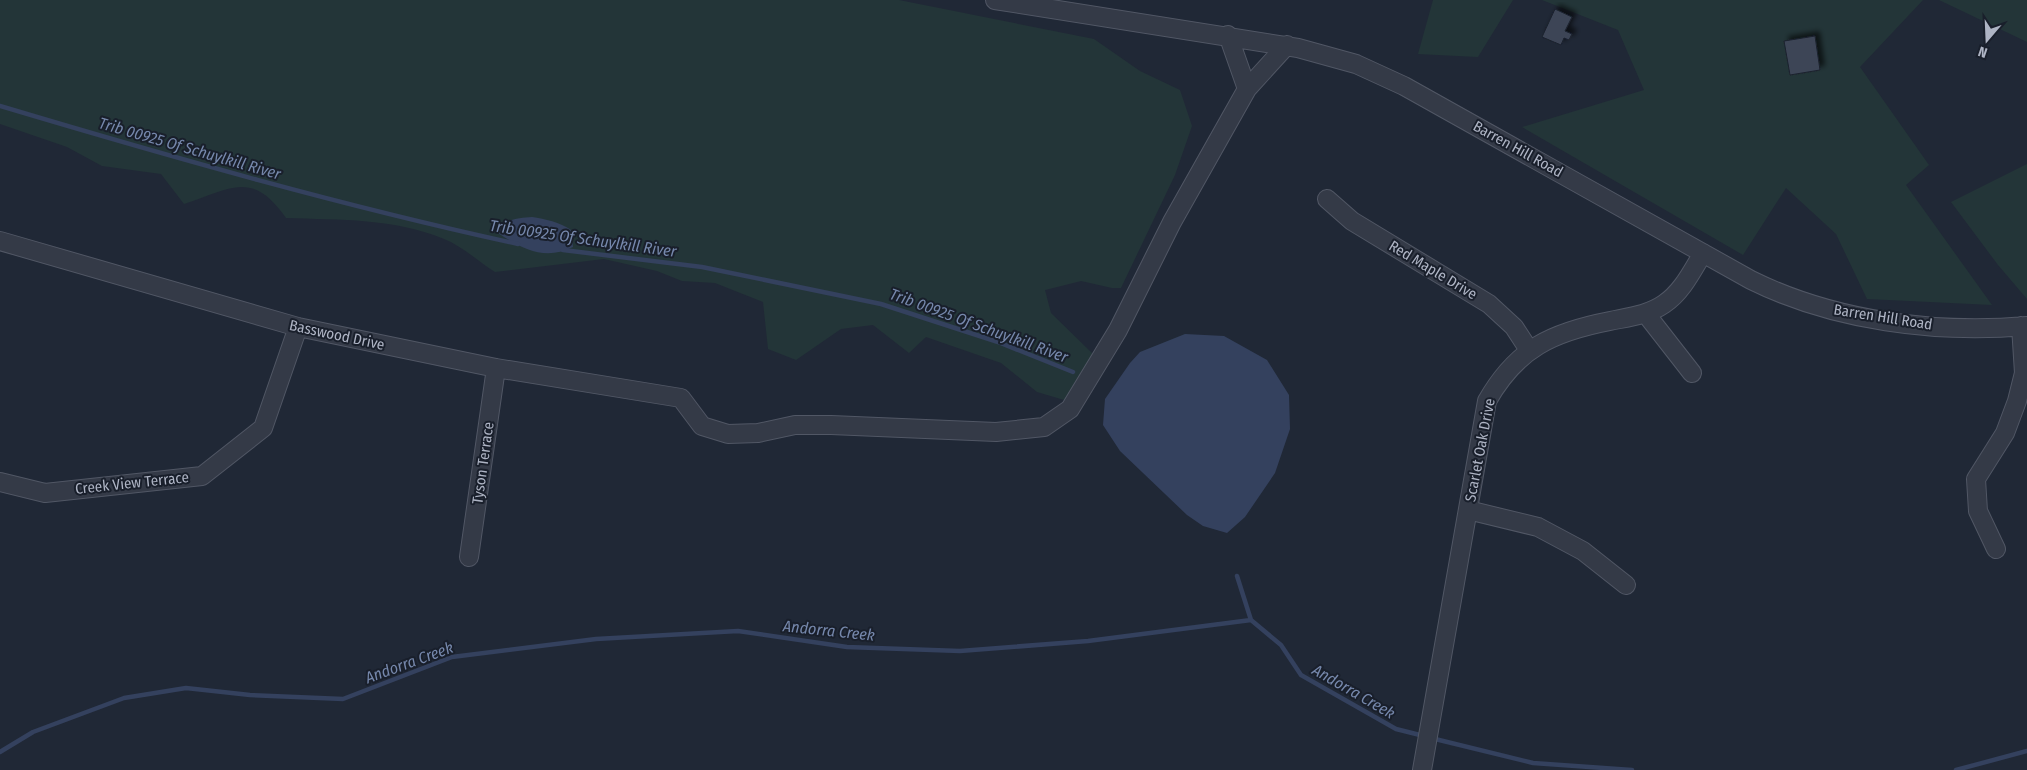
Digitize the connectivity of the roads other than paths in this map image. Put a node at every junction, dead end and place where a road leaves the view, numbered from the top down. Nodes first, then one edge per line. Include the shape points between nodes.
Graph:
1 (995, 0) edge
2 (1228, 35) junction
3 (1287, 45) junction
4 (1247, 89) junction
5 (1327, 199) dead end
6 (0, 241) edge
7 (1703, 253) junction
8 (1646, 314) junction
9 (2024, 326) edge
10 (298, 328) junction
11 (1529, 350) junction
12 (496, 368) junction
13 (1692, 373) dead end
14 (0, 482) edge
15 (1468, 510) junction
16 (1996, 549) dead end
17 (469, 557) dead end
18 (1626, 585) dead end
19 (1423, 767) edge

1 - 2 street, Barren Hill Road
2 - 3 street, Barren Hill Road
2 - 4 street
3 - 4 street
3 - 7 street, Barren Hill Road via 1356,64 1404,86
4 - 12 street, Basswood Drive via 1172,222 1118,330 1070,408 1044,427 996,432 795,425 758,433 728,434 702,426 680,398
5 - 11 street, Red Maple Drive via 1352,221 1489,304 1514,327
6 - 10 street, Basswood Drive
7 - 8 street, Scarlet Oak Drive via 1675,296
7 - 9 street, Barren Hill Road via 1790,298 1838,311 1926,326
8 - 11 street, Scarlet Oak Drive via 1567,330
8 - 13 street
9 - 16 street via 2024,373 2017,401 2005,433 1976,479 1978,511
10 - 12 street, Basswood Drive
10 - 14 street, Creek View Terrace via 263,428 202,476 46,493
11 - 15 street, Scarlet Oak Drive via 1486,400
12 - 17 street, Tyson Terrace
15 - 18 street via 1538,527 1583,551
15 - 19 street, Scarlet Oak Drive

